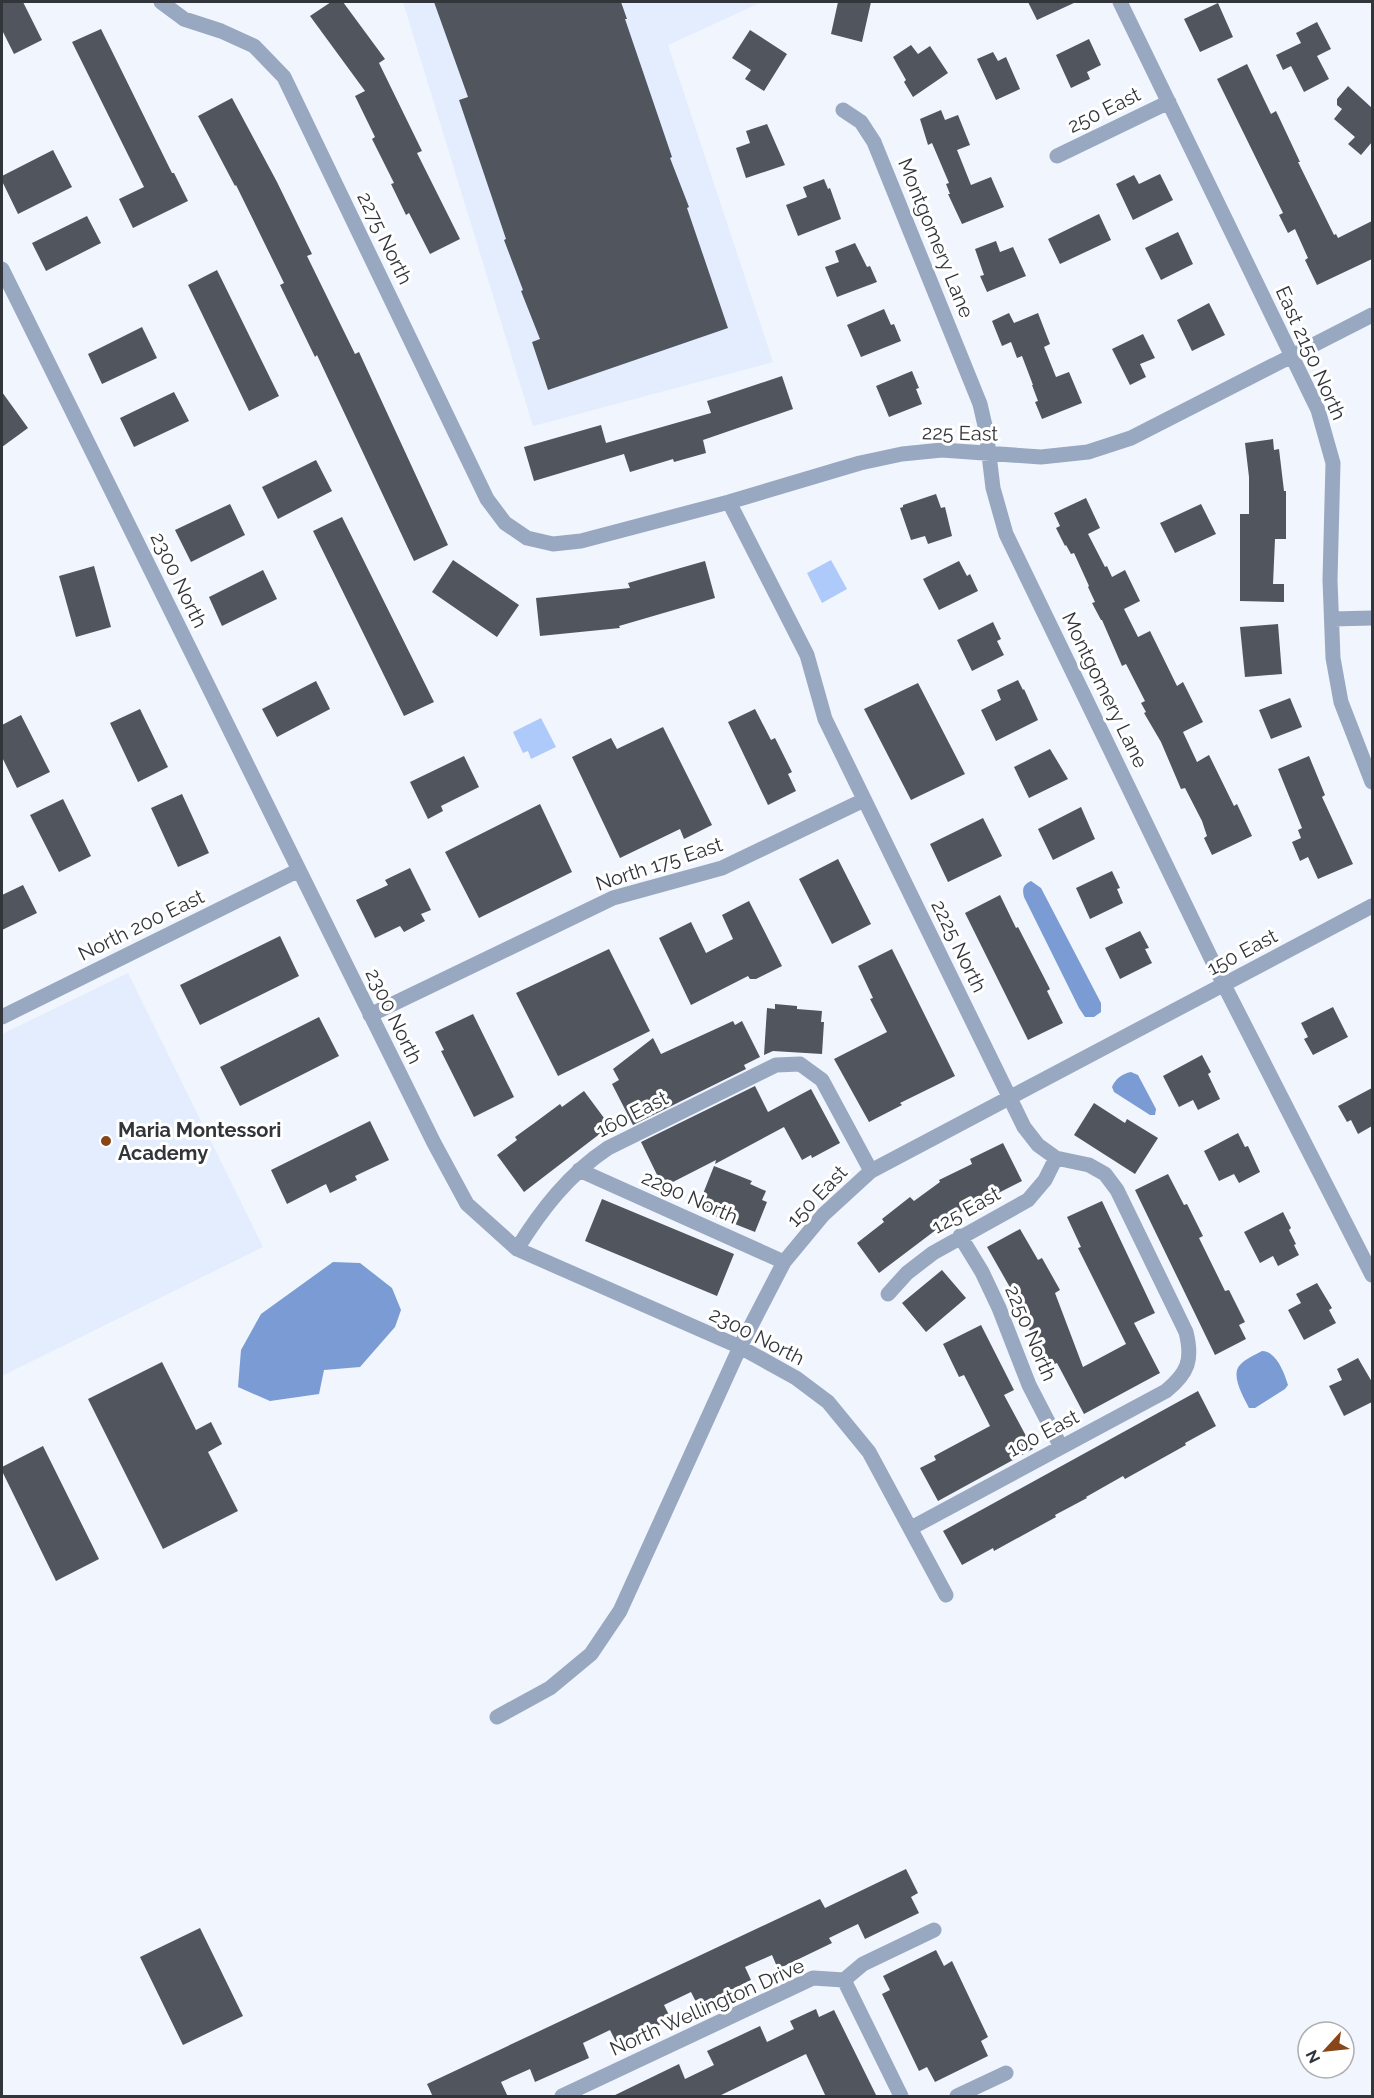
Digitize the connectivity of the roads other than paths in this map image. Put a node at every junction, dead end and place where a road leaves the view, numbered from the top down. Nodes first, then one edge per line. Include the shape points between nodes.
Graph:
1 (161, 2) edge
2 (1120, 2) edge
3 (1169, 102) junction
4 (843, 110) dead end
5 (1057, 156) dead end
6 (2, 269) edge
7 (1372, 315) edge
8 (1292, 356) junction
9 (989, 453) junction
10 (729, 502) junction
11 (527, 538) joint
12 (1372, 618) edge
13 (1332, 619) junction
14 (1372, 782) edge
15 (864, 800) junction
16 (299, 870) junction
17 (1372, 906) edge
18 (1224, 985) junction
19 (370, 1015) junction
20 (2, 1017) edge
21 (1011, 1098) junction
22 (1056, 1158) junction
23 (579, 1170) junction
24 (871, 1171) junction
25 (960, 1236) junction
26 (517, 1250) junction
27 (784, 1262) junction
28 (1372, 1275) edge
29 (888, 1294) dead end
30 (740, 1347) junction
31 (1188, 1366) joint
32 (1061, 1447) junction
33 (911, 1528) junction
34 (946, 1595) dead end
35 (497, 1717) dead end
36 (934, 1930) dead end
37 (844, 1980) junction
38 (1006, 2073) dead end
39 (562, 2097) edge
40 (901, 2097) edge
41 (957, 2097) edge

1 - 11 street, 2275 North via 184,19 254,46 284,77 487,499 505,523
2 - 3 street, East 2150 North
3 - 5 street, 250 East
3 - 8 street, East 2150 North
4 - 9 street, Montgomery Lane via 861,123 874,142 977,396
6 - 16 street, 2300 North
7 - 8 street, 225 East
8 - 9 street, 225 East via 1110,446 1065,456
8 - 13 street, East 2150 North via 1318,410 1333,463
9 - 10 street, 225 East via 942,450 902,454
9 - 18 street, Montgomery Lane via 993,488 1006,534
10 - 11 street, 225 East via 581,540 553,544
10 - 15 street, 2225 North via 807,655 820,708
12 - 13 street
13 - 14 street, East 2150 North via 1333,658 1341,702
15 - 19 street, North 175 East via 722,868 613,898
15 - 21 street, 2225 North
16 - 19 street, 2300 North
16 - 20 street, North 200 East
17 - 18 street, 150 East
18 - 21 street, 150 East
18 - 28 street, Montgomery Lane
19 - 26 street, 2300 North via 467,1204
21 - 22 street, 2225 North via 1024,1127 1038,1145
21 - 24 street, 150 East
22 - 25 street, 125 East via 1045,1180 1028,1200
22 - 31 street, 2225 North via 1089,1165 1105,1174 1117,1190 1186,1332 1190,1348
23 - 24 street, 160 East via 608,1148 776,1065 800,1064 822,1080
23 - 26 street, 160 East via 534,1221
23 - 27 street, 2290 North
24 - 27 street, 150 East via 823,1215
25 - 29 street, 125 East via 907,1273
25 - 32 street, 2250 North via 982,1272 1029,1385
26 - 30 street, 2300 North
27 - 30 street, 150 East
30 - 33 street, 2300 North via 796,1378 828,1402 869,1452
30 - 35 street, 150 East via 620,1611 591,1654 550,1688
31 - 32 street, 100 East via 1178,1382 1166,1391
32 - 33 street, 100 East
33 - 34 street, 2300 North
36 - 37 street via 863,1964
37 - 39 street, North Wellington Drive via 813,1978
37 - 40 street
38 - 41 street

